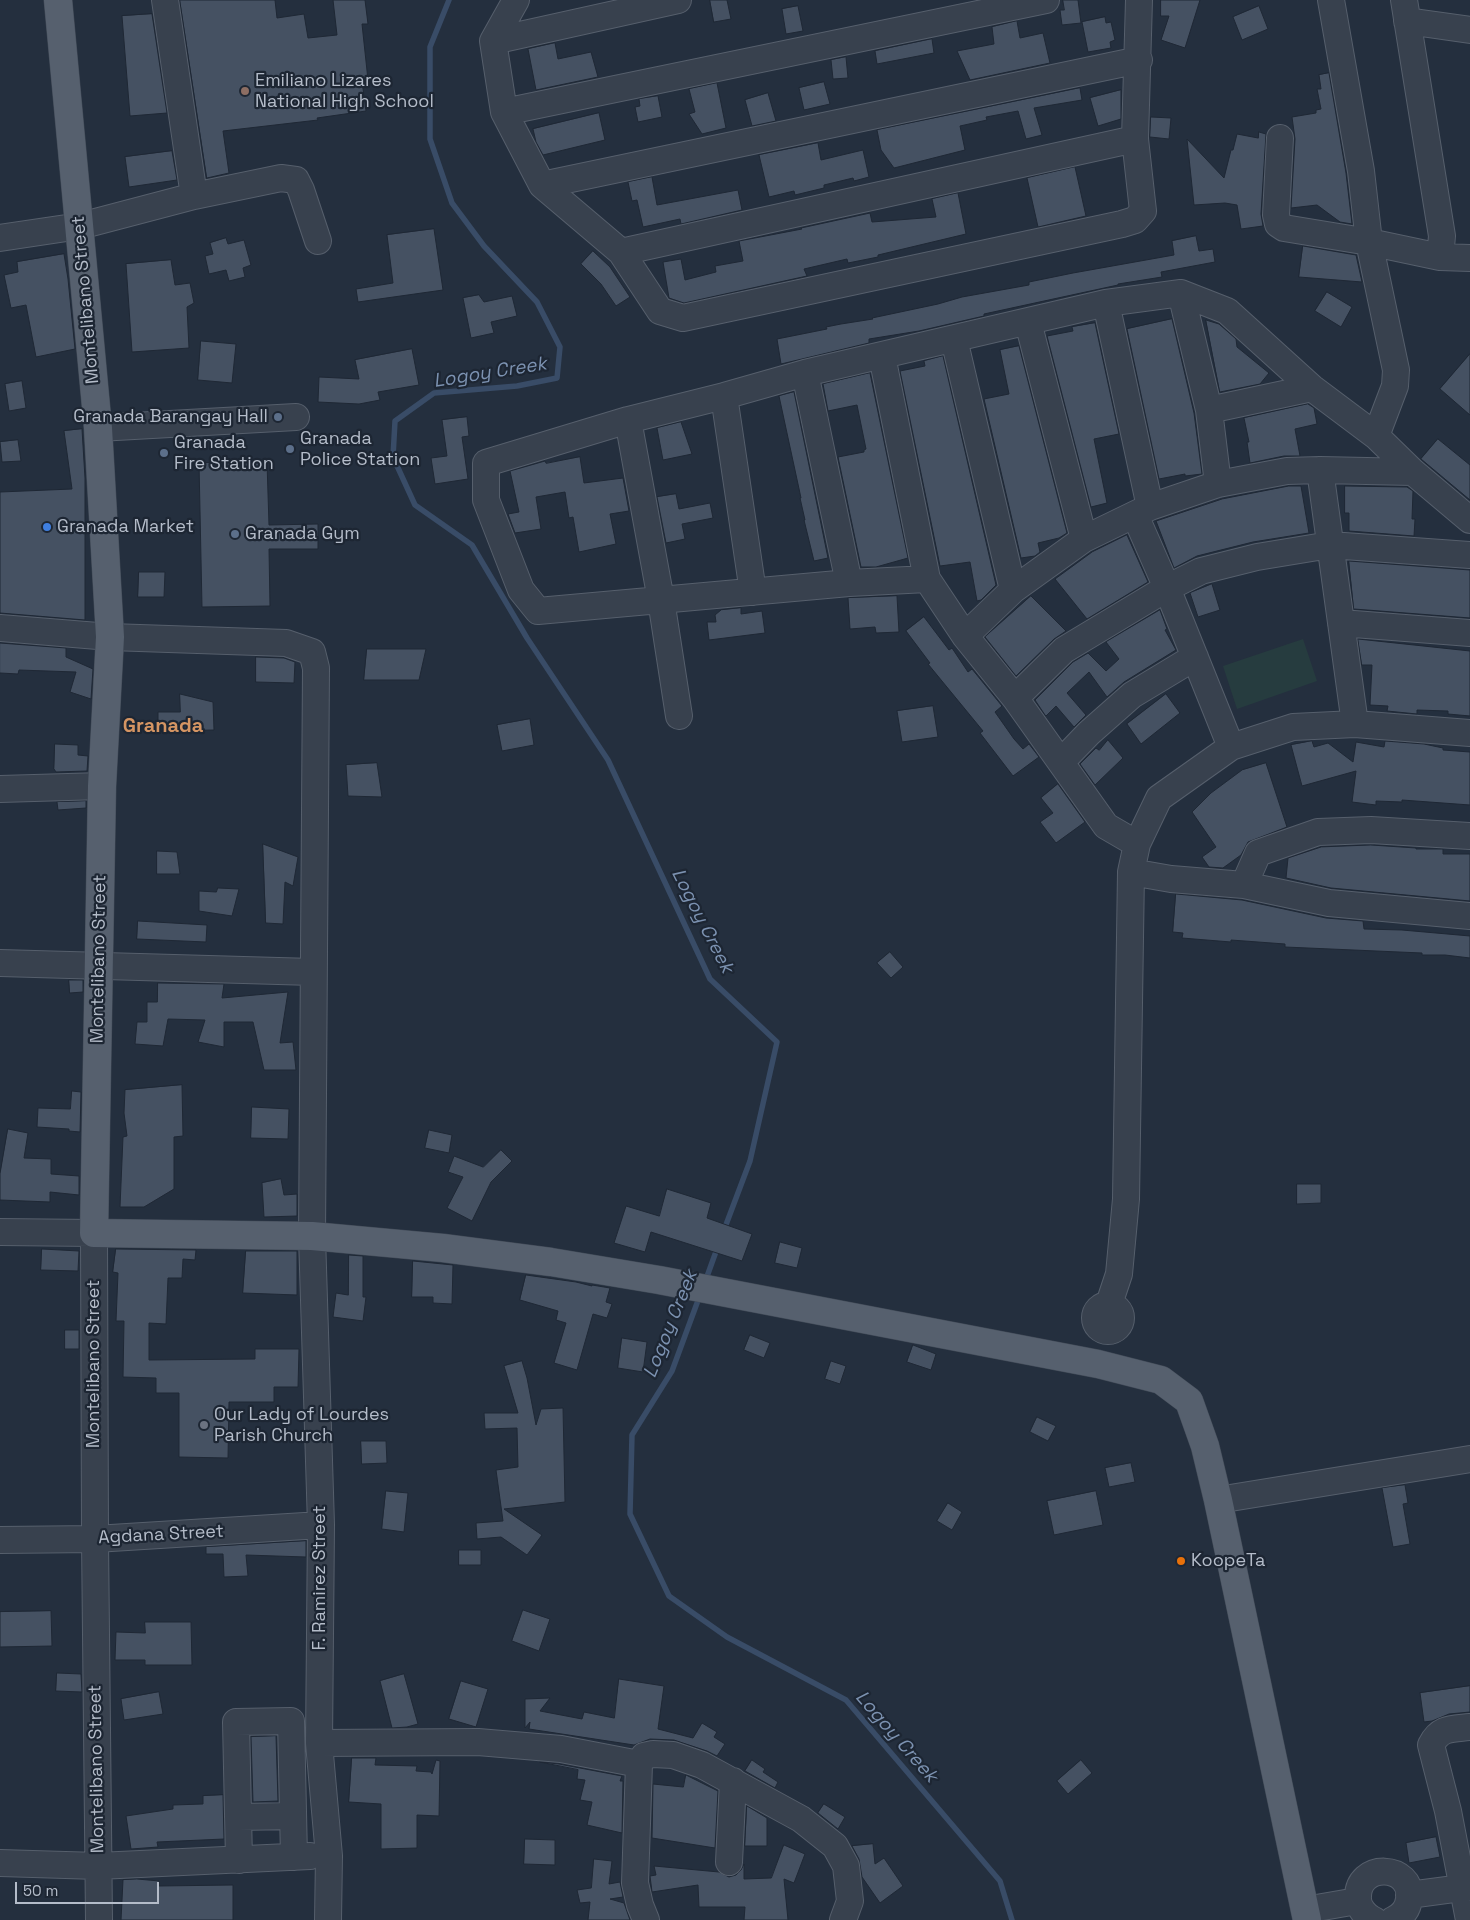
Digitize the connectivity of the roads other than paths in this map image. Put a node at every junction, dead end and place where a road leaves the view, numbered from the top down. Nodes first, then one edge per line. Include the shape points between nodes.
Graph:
1 (58, 0) edge
2 (165, 0) edge
3 (516, 0) edge
4 (678, 0) edge
5 (1046, 0) edge
6 (1139, 0) edge
7 (1331, 0) edge
8 (1406, 11) edge
9 (1470, 30) edge
10 (493, 41) junction
11 (1138, 60) junction
12 (504, 112) junction
13 (1280, 138) dead end
14 (1135, 139) junction
15 (542, 185) junction
16 (194, 196) junction
17 (80, 226) junction
18 (0, 238) edge
19 (318, 241) dead end
20 (1369, 242) junction
21 (621, 252) junction
22 (1440, 257) junction
23 (1470, 258) edge
24 (1181, 294) junction
25 (1106, 303) junction
26 (1028, 322) junction
27 (954, 339) junction
28 (882, 356) junction
29 (805, 373) junction
30 (1312, 388) junction
31 (724, 396) junction
32 (1209, 410) junction
33 (296, 417) dead end
34 (628, 420) junction
35 (98, 428) junction
36 (1376, 436) junction
37 (1320, 470) junction
38 (1413, 472) junction
39 (1218, 484) junction
40 (1143, 511) junction
41 (1470, 520) edge
42 (1084, 539) junction
43 (1330, 545) junction
44 (1470, 555) edge
45 (927, 579) junction
46 (849, 583) junction
47 (1167, 588) junction
48 (1013, 590) junction
49 (753, 592) junction
50 (661, 600) junction
51 (1341, 623) junction
52 (0, 628) edge
53 (1470, 633) edge
54 (964, 636) junction
55 (110, 637) junction
56 (1195, 657) junction
57 (1015, 698) junction
58 (679, 716) dead end
59 (1355, 724) junction
60 (1470, 734) edge
61 (1231, 747) junction
62 (1061, 762) junction
63 (102, 786) junction
64 (0, 789) edge
65 (1470, 836) edge
66 (1137, 844) junction
67 (1131, 872) junction
68 (1244, 885) junction
69 (1470, 916) edge
70 (0, 963) edge
71 (98, 965) junction
72 (313, 972) junction
73 (0, 1232) edge
74 (94, 1233) junction
75 (312, 1236) junction
76 (1098, 1364) junction
77 (1470, 1459) edge
78 (1218, 1500) junction
79 (321, 1525) junction
80 (94, 1539) junction
81 (0, 1540) edge
82 (1470, 1727) edge
83 (319, 1743) junction
84 (639, 1764) junction
85 (733, 1781) junction
86 (1459, 1810) edge
87 (293, 1816) junction
88 (238, 1817) junction
89 (329, 1856) junction
90 (294, 1857) junction
91 (239, 1860) junction
92 (730, 1862) dead end
93 (0, 1863) edge
94 (98, 1866) junction
95 (1467, 1888) edge
96 (1410, 1895) junction
97 (1365, 1910) edge
98 (1306, 1915) edge
99 (99, 1920) edge
100 (328, 1920) edge
101 (646, 1920) edge
102 (843, 1920) edge
103 (1393, 1920) edge
104 (1469, 1920) edge

1 - 17 main road, Montelibano Street
2 - 16 street
3 - 10 street
4 - 10 street
5 - 12 street
6 - 11 street
7 - 20 street via 1361,171
8 - 9 street
8 - 22 street via 1442,236
10 - 12 street
11 - 14 street
11 - 15 street
12 - 15 street
13 - 20 street via 1278,224 1284,228
14 - 21 street
14 - 21 street via 1143,211 1135,220 1122,224 683,318 660,311
15 - 21 street
16 - 17 street
16 - 19 street via 281,178 296,180
17 - 18 street
17 - 35 main road, Montelibano Street
20 - 22 street
20 - 36 street via 1396,370 1395,386
22 - 23 street
24 - 25 street
24 - 30 street via 1227,311
24 - 32 street
25 - 26 street
25 - 40 street
26 - 27 street
26 - 42 street
27 - 28 street
27 - 48 street
28 - 29 street
28 - 45 street
29 - 31 street
29 - 46 street
30 - 32 street
30 - 36 street
31 - 34 street
31 - 49 street
32 - 39 street
33 - 35 street
34 - 50 street
34 - 50 street via 486,463 486,500 521,590 538,611
35 - 55 main road, Montelibano Street
36 - 38 street
37 - 38 street
37 - 39 street via 1287,471
37 - 43 street
38 - 41 street
39 - 40 street
40 - 42 street
40 - 47 street
42 - 48 street
43 - 44 street
43 - 47 street via 1201,570
43 - 51 street
45 - 46 street
45 - 54 street
46 - 49 street
47 - 56 street
47 - 57 street via 1064,650
48 - 54 street
49 - 50 street
50 - 58 street
51 - 53 street
51 - 59 street
52 - 55 street
54 - 57 street
55 - 63 main road, Montelibano Street
55 - 72 street, F. Ramirez Street via 286,644 312,652 316,668
56 - 61 street
56 - 62 street via 1132,695
57 - 62 street
59 - 60 street
59 - 61 street via 1293,727
61 - 66 street via 1159,798
62 - 66 street via 1106,826
63 - 64 street
63 - 71 main road, Montelibano Street
65 - 68 street via 1371,830 1318,832 1258,853
66 - 67 street
67 - 68 street
67 - 76 street via 1126,1199 1119,1274 1109,1304 1121,1314 1120,1323 1112,1331 1104,1331
68 - 69 street via 1329,903
70 - 71 street
71 - 72 street
71 - 74 main road, Montelibano Street
72 - 75 street, F. Ramirez Street
73 - 74 street
74 - 75 main road
74 - 80 street, Montelibano Street
75 - 76 main road via 551,1262
75 - 79 street, F. Ramirez Street
76 - 78 main road via 1161,1380 1188,1401 1205,1446
77 - 78 street
78 - 98 main road
79 - 80 street, Agdana Street
79 - 83 street, F. Ramirez Street
80 - 81 street, Agdana Street
80 - 94 street, Montelibano Street
82 - 86 street via 1445,1730 1436,1735 1431,1745
83 - 84 street via 478,1742 561,1749
83 - 89 street, F. Ramirez Street
84 - 85 street via 644,1756 673,1755
84 - 101 street via 635,1883
85 - 92 street
85 - 102 street via 801,1819 835,1846 846,1866 850,1900
86 - 95 street
87 - 88 street
87 - 88 street via 291,1720 236,1722
87 - 90 street
88 - 91 street
89 - 90 street
89 - 100 street, F. Ramirez Street
90 - 91 street
91 - 94 street
93 - 94 street
94 - 99 street, Montelibano Street
95 - 96 street
95 - 104 street
96 - 97 street via 1406,1883 1395,1874 1377,1872 1365,1878 1359,1893
96 - 103 street via 1407,1908
97 - 98 street

